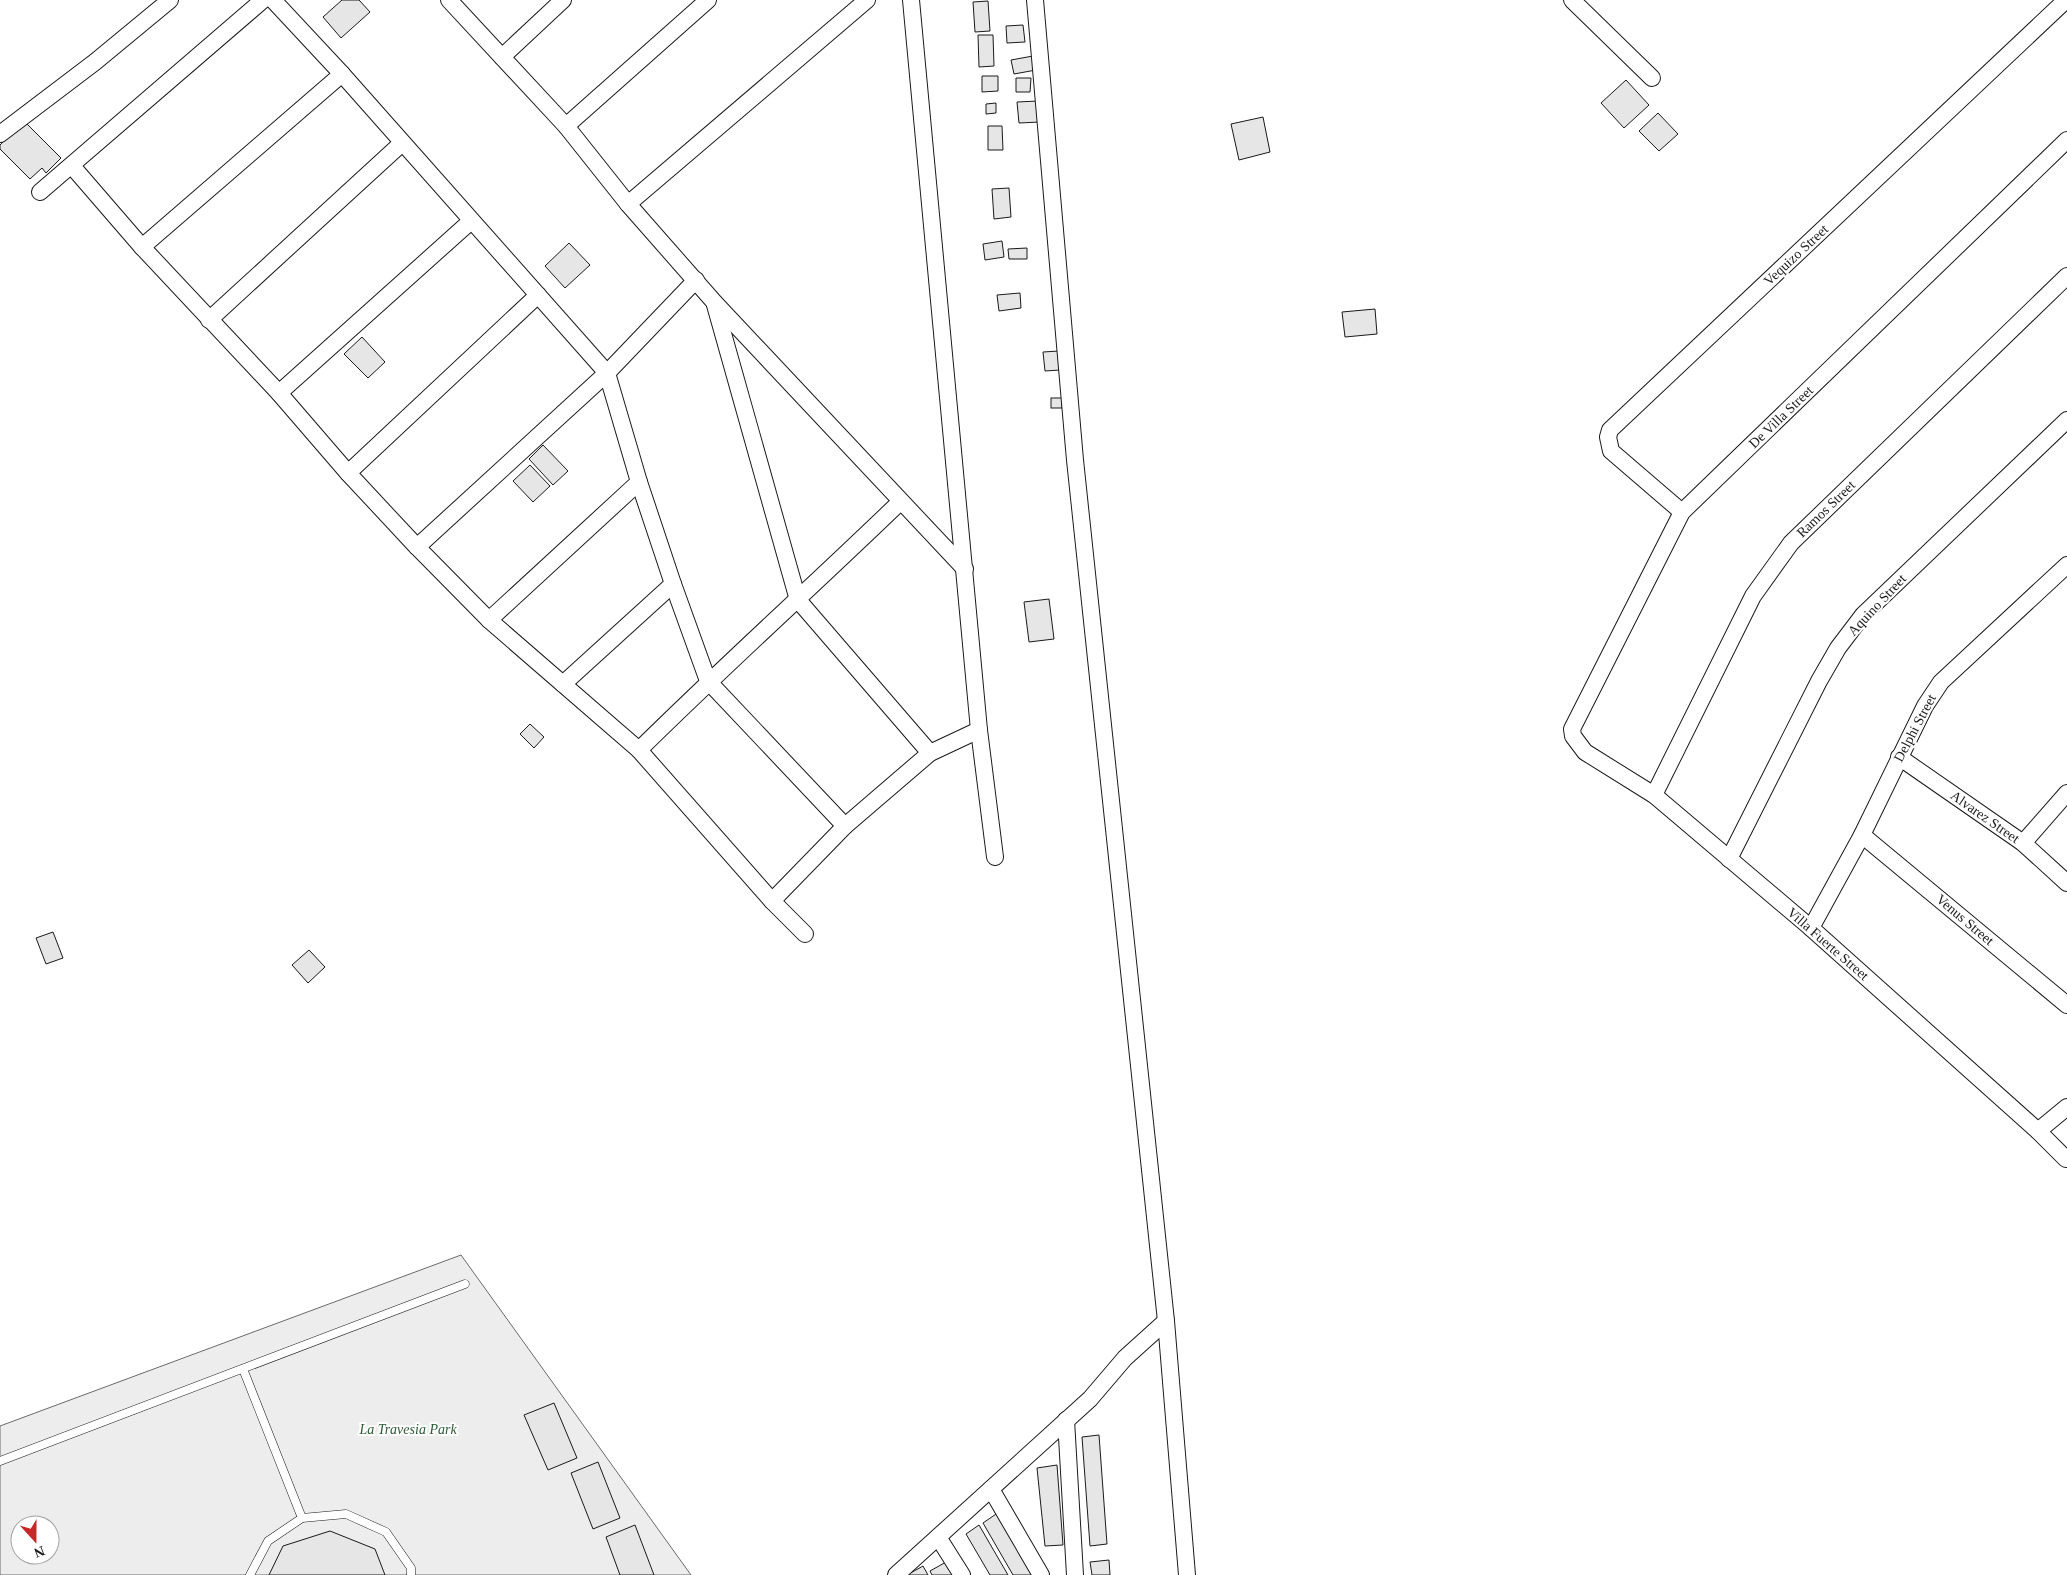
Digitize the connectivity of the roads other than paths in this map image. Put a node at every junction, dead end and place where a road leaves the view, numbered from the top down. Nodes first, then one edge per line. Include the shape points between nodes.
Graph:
1 (170, 0) edge
2 (263, 0) edge
3 (273, 0) edge
4 (449, 0) edge
5 (563, 0) edge
6 (708, 0) edge
7 (867, 0) edge
8 (911, 0) edge
9 (1035, 0) edge
10 (1572, 0) edge
11 (2066, 0) edge
12 (502, 56) junction
13 (342, 74) junction
14 (1652, 78) dead end
15 (566, 126) junction
16 (0, 134) edge
17 (2067, 140) edge
18 (402, 143) junction
19 (72, 166) junction
20 (40, 192) dead end
21 (628, 204) junction
22 (471, 221) junction
23 (142, 247) junction
24 (2067, 276) edge
25 (696, 280) junction
26 (538, 295) junction
27 (715, 303) junction
28 (209, 320) junction
29 (606, 373) junction
30 (279, 393) junction
31 (2067, 420) edge
32 (348, 473) junction
33 (639, 482) junction
34 (900, 502) junction
35 (1682, 512) junction
36 (417, 547) junction
37 (2067, 564) edge
38 (964, 569) junction
39 (673, 584) junction
40 (798, 600) junction
41 (489, 620) junction
42 (708, 681) junction
43 (563, 684) junction
44 (979, 730) junction
45 (1578, 744) joint
46 (639, 750) junction
47 (930, 752) junction
48 (1899, 756) junction
49 (2067, 793) edge
50 (1654, 795) junction
51 (845, 826) junction
52 (1862, 835) junction
53 (2022, 843) junction
54 (995, 857) dead end
55 (1729, 859) junction
56 (2067, 883) edge
57 (772, 901) junction
58 (1811, 928) junction
59 (805, 934) dead end
60 (2067, 1005) edge
61 (2067, 1108) edge
62 (2038, 1131) junction
63 (2066, 1159) edge
64 (465, 1284) dead end
65 (1166, 1321) junction
66 (243, 1369) junction
67 (1066, 1420) junction
68 (0, 1461) edge
69 (990, 1489) junction
70 (302, 1518) junction
71 (938, 1537) junction
72 (250, 1575) edge
73 (411, 1575) edge
74 (896, 1575) edge
75 (962, 1575) edge
76 (1042, 1575) edge
77 (1075, 1575) edge
78 (1187, 1575) edge

1 - 16 street
2 - 19 street
3 - 13 street
4 - 12 street
5 - 12 street
6 - 15 street
7 - 21 street
8 - 38 street
9 - 65 street via 1075,460
10 - 14 street
11 - 35 street, Vequizo Street via 1610,430 1611,451
12 - 15 street
13 - 18 street
13 - 23 street
15 - 21 street
17 - 35 street, De Villa Street
18 - 22 street
18 - 28 street
19 - 20 street
19 - 23 street
21 - 25 street
22 - 26 street
22 - 30 street
23 - 28 street
24 - 50 street, Ramos Street via 1791,543 1753,596
25 - 27 street
25 - 29 street
26 - 29 street
26 - 32 street
27 - 34 street
27 - 40 street
28 - 30 street
29 - 33 street
29 - 36 street
30 - 32 street
31 - 55 street, Aquino Street via 1863,615 1819,681
32 - 36 street
33 - 39 street
33 - 41 street
34 - 38 street
34 - 40 street
35 - 45 street, De Villa Street via 1572,729
36 - 41 street
37 - 48 street, Delphi Street via 1941,682
38 - 44 street
39 - 42 street
39 - 43 street
40 - 42 street
40 - 47 street
41 - 43 street
42 - 46 street
42 - 51 street
43 - 46 street
44 - 47 street
44 - 54 street
45 - 50 street, Villa Fuerte Street via 1585,752
46 - 57 street
47 - 51 street
48 - 52 street, Delphi Street
48 - 53 street, Alvarez Street
49 - 53 street
50 - 55 street, Villa Fuerte Street
51 - 57 street
52 - 58 street, Delphi Street
52 - 60 street, Venus Street
53 - 56 street, Alvarez Street
55 - 58 street, Villa Fuerte Street
57 - 59 street
58 - 62 street, Villa Fuerte Street
61 - 62 street
62 - 63 street, Villa Fuerte Street
64 - 66 lane
65 - 67 street via 1125,1358 1090,1399
65 - 78 street
66 - 68 lane
66 - 70 lane
67 - 69 street
67 - 77 street
69 - 71 street
69 - 76 street
70 - 72 lane via 268,1541
70 - 73 lane via 346,1514 386,1532 411,1568
71 - 74 street
71 - 75 street

